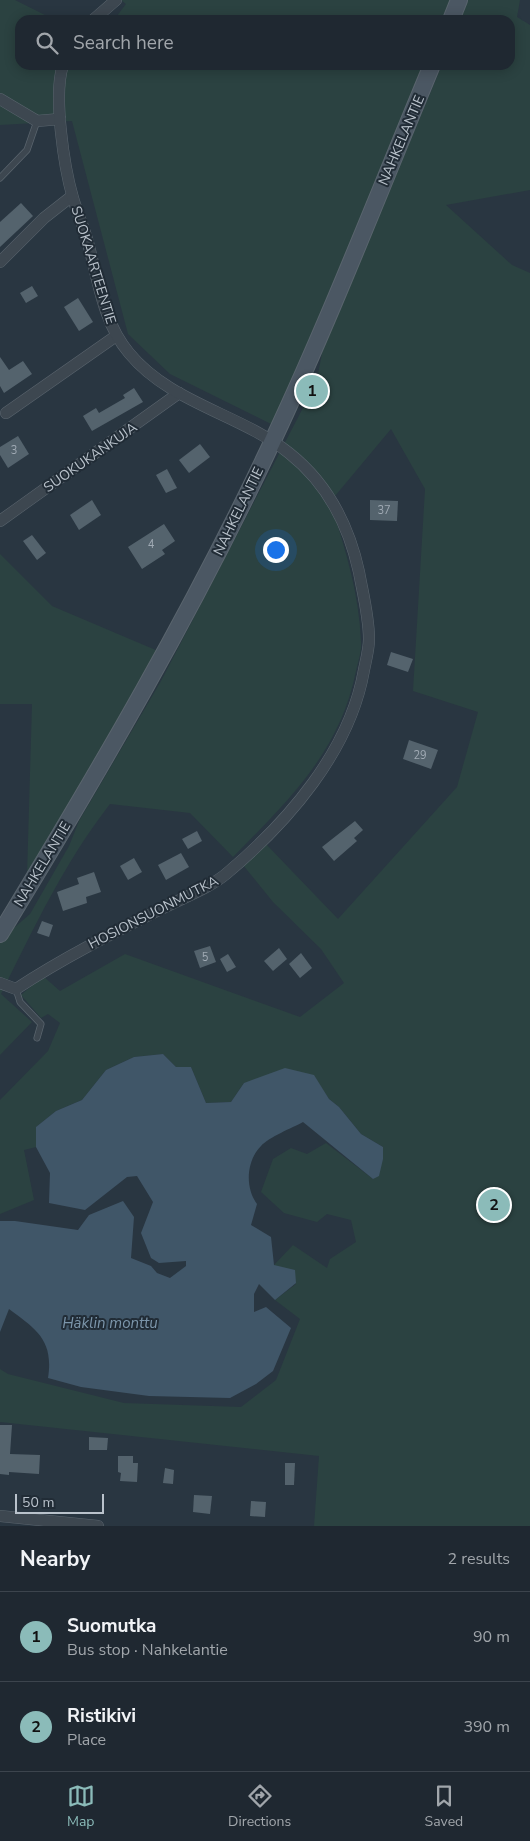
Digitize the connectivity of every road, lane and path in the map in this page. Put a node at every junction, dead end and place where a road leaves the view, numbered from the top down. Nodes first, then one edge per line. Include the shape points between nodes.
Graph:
1 (116, 0) edge
2 (459, 0) edge
3 (99, 15) edge
4 (453, 15) edge
5 (62, 70) edge
6 (430, 70) edge
7 (0, 99) edge
8 (60, 119) junction
9 (37, 121) junction
10 (0, 178) edge
11 (72, 196) junction
12 (0, 262) edge
13 (116, 336) junction
14 (180, 393) junction
15 (6, 413) dead end
16 (273, 441) junction
17 (0, 521) edge
18 (0, 934) edge
19 (0, 983) edge
20 (16, 989) junction
21 (37, 1038) dead end
22 (0, 1516) edge
23 (98, 1526) edge

1 - 3 street
2 - 4 main road
5 - 8 street, SUOKAARTEENTIE via 58,79
6 - 16 main road, NAHKELANTIE
7 - 9 street
8 - 9 street
8 - 11 street, SUOKAARTEENTIE
9 - 10 lane via 27,150
11 - 12 street via 44,218
11 - 13 street, SUOKAARTEENTIE via 87,237 106,314
13 - 14 street, SUOKAARTEENTIE via 151,375
13 - 15 street
14 - 16 street, SUOKAARTEENTIE
14 - 17 street, SUOKUKANKUJA
16 - 18 main road, NAHKELANTIE via 203,583 134,710
16 - 20 street, HOSIONSUONMUTKA via 309,470 331,498 354,549 369,640 361,687 341,741 308,791 222,878 73,953
19 - 20 street
20 - 21 lane via 20,1002 41,1024
22 - 23 street

